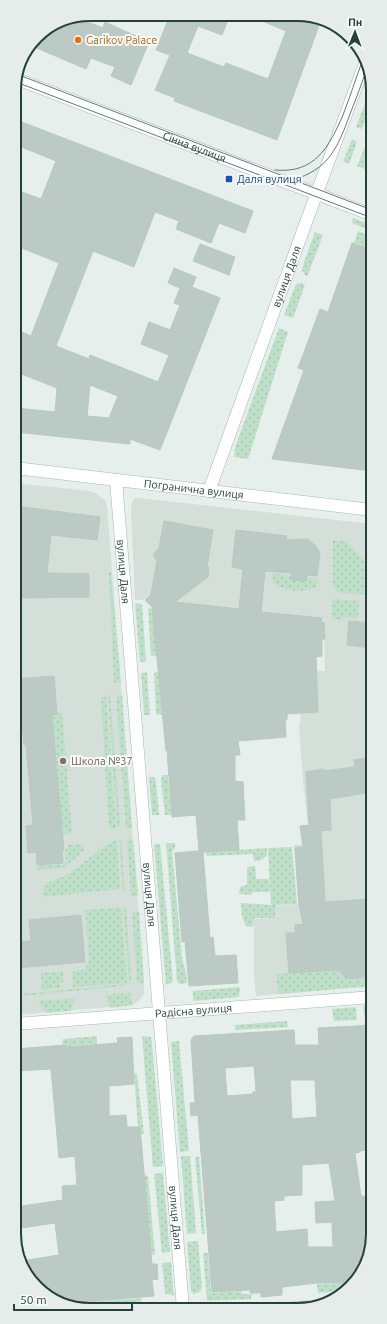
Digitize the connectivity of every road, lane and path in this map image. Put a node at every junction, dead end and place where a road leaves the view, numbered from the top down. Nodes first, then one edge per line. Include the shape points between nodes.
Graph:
1 (363, 70) edge
2 (22, 81) edge
3 (317, 193) junction
4 (366, 213) edge
5 (21, 469) edge
6 (116, 480) junction
7 (209, 491) junction
8 (366, 509) edge
9 (366, 998) edge
10 (160, 1014) junction
11 (21, 1024) edge
12 (183, 1303) edge

1 - 3 street, вулиця Даля
2 - 3 street, Сінна вулиця
3 - 4 street, Сінна вулиця
3 - 7 street, вулиця Даля
5 - 6 street, Погранична вулиця
6 - 7 street, Погранична вулиця
6 - 10 street, вулиця Даля
7 - 8 street, Погранична вулиця
9 - 10 street, Радісна вулиця
10 - 11 street, Радісна вулиця
10 - 12 street, вулиця Даля

